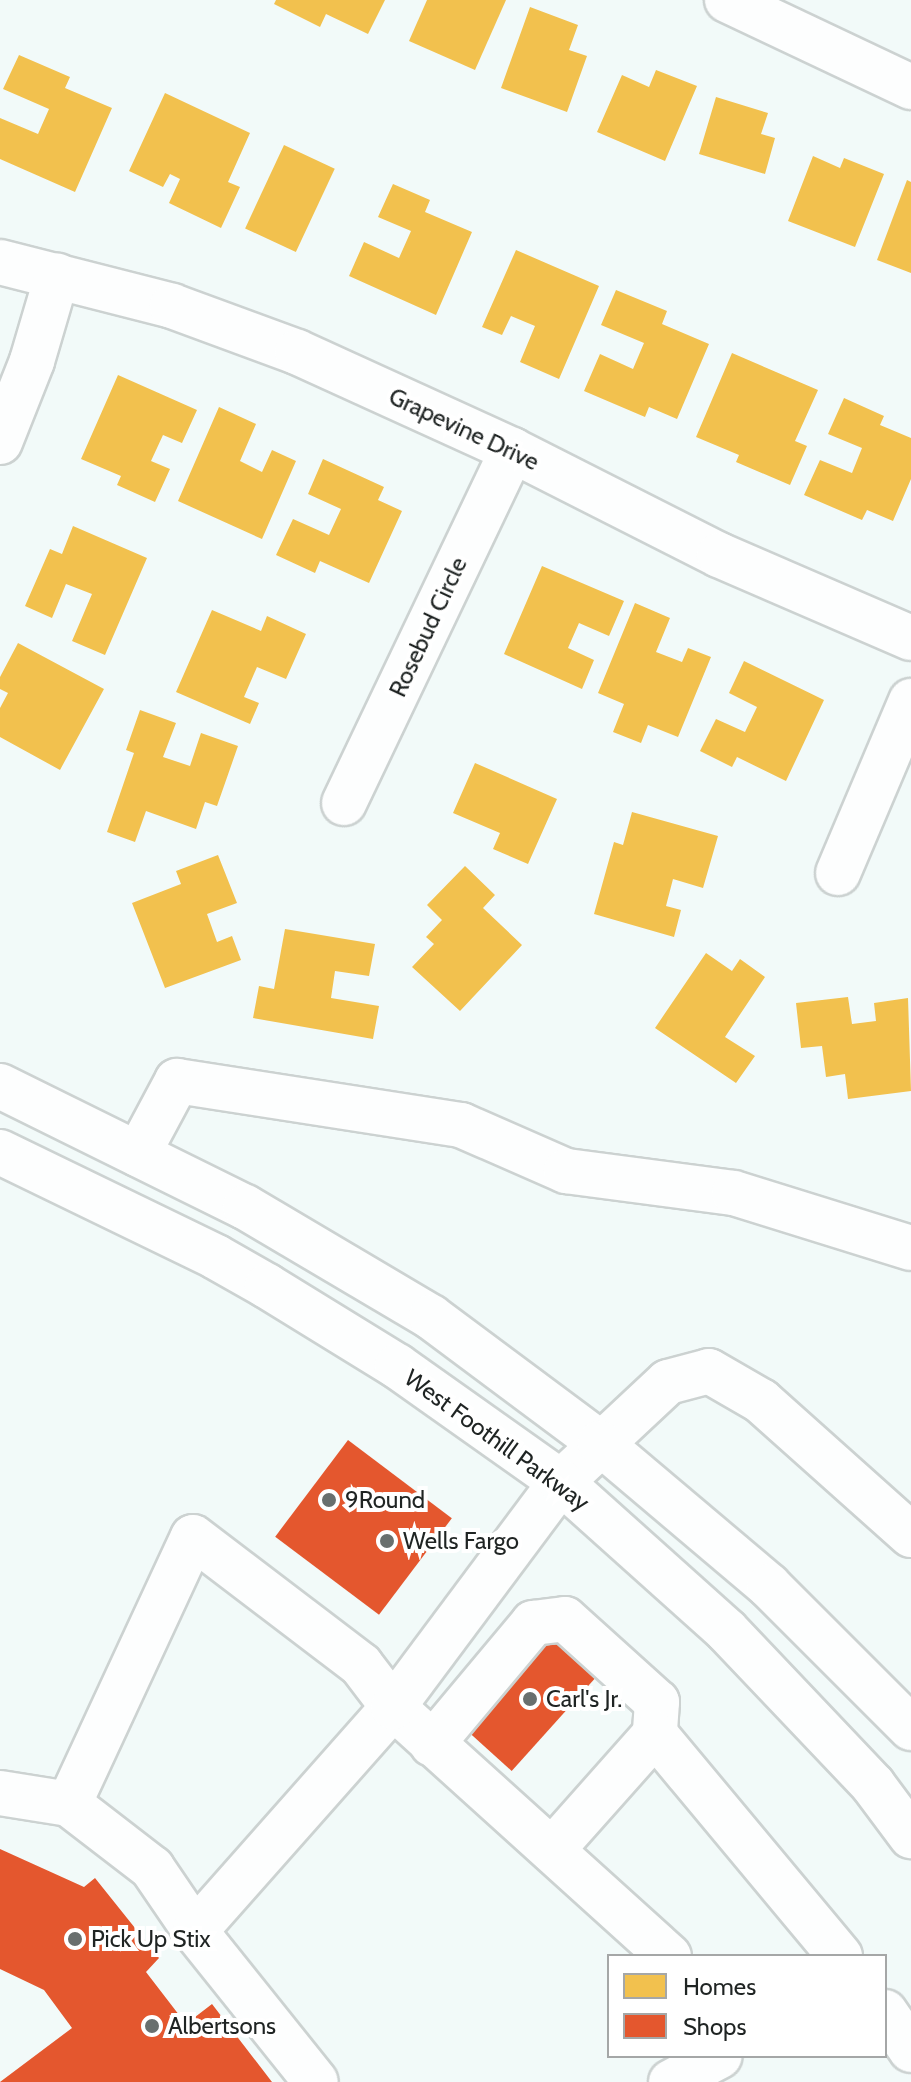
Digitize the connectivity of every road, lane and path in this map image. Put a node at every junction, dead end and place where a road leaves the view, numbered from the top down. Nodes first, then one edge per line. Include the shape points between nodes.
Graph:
1 (727, 0) edge
2 (911, 87) edge
3 (0, 262) edge
4 (57, 276) junction
5 (0, 442) edge
6 (512, 450) junction
7 (911, 638) edge
8 (911, 701) edge
9 (344, 803) dead end
10 (838, 873) dead end
11 (0, 1086) edge
12 (0, 1152) edge
13 (138, 1154) junction
14 (911, 1248) edge
15 (600, 1443) junction
16 (561, 1482) junction
17 (911, 1535) edge
18 (393, 1707) junction
19 (911, 1728) edge
20 (655, 1734) junction
21 (432, 1744) junction
22 (0, 1793) edge
23 (69, 1804) junction
24 (911, 1836) edge
25 (552, 1850) junction
26 (195, 1931) junction
27 (667, 1954) edge
28 (838, 1954) edge
29 (887, 2015) edge
30 (911, 2050) edge
31 (716, 2058) edge
32 (316, 2082) edge
33 (671, 2082) edge

1 - 2 street
3 - 4 street, Grapevine Drive
4 - 5 street
4 - 6 street, Grapevine Drive via 172,306 297,352
6 - 7 street, Grapevine Drive via 719,555
6 - 9 street, Rosebud Circle
8 - 10 street
11 - 13 street
12 - 16 street, West Foothill Parkway via 267,1286 397,1366
13 - 14 street via 177,1081 461,1125 566,1171 734,1193
13 - 15 street via 245,1207 431,1317
15 - 16 street
15 - 17 street via 668,1382 709,1371 761,1401
15 - 19 street via 769,1586
16 - 18 street
16 - 24 street, West Foothill Parkway via 726,1630 873,1785
18 - 21 street
18 - 23 street via 361,1665 193,1537
18 - 26 street
20 - 21 street via 657,1702 565,1619 533,1623
20 - 25 street
20 - 28 street
21 - 25 street
22 - 23 street
23 - 26 street via 152,1868
25 - 27 street
26 - 32 street
29 - 30 street
31 - 33 street

